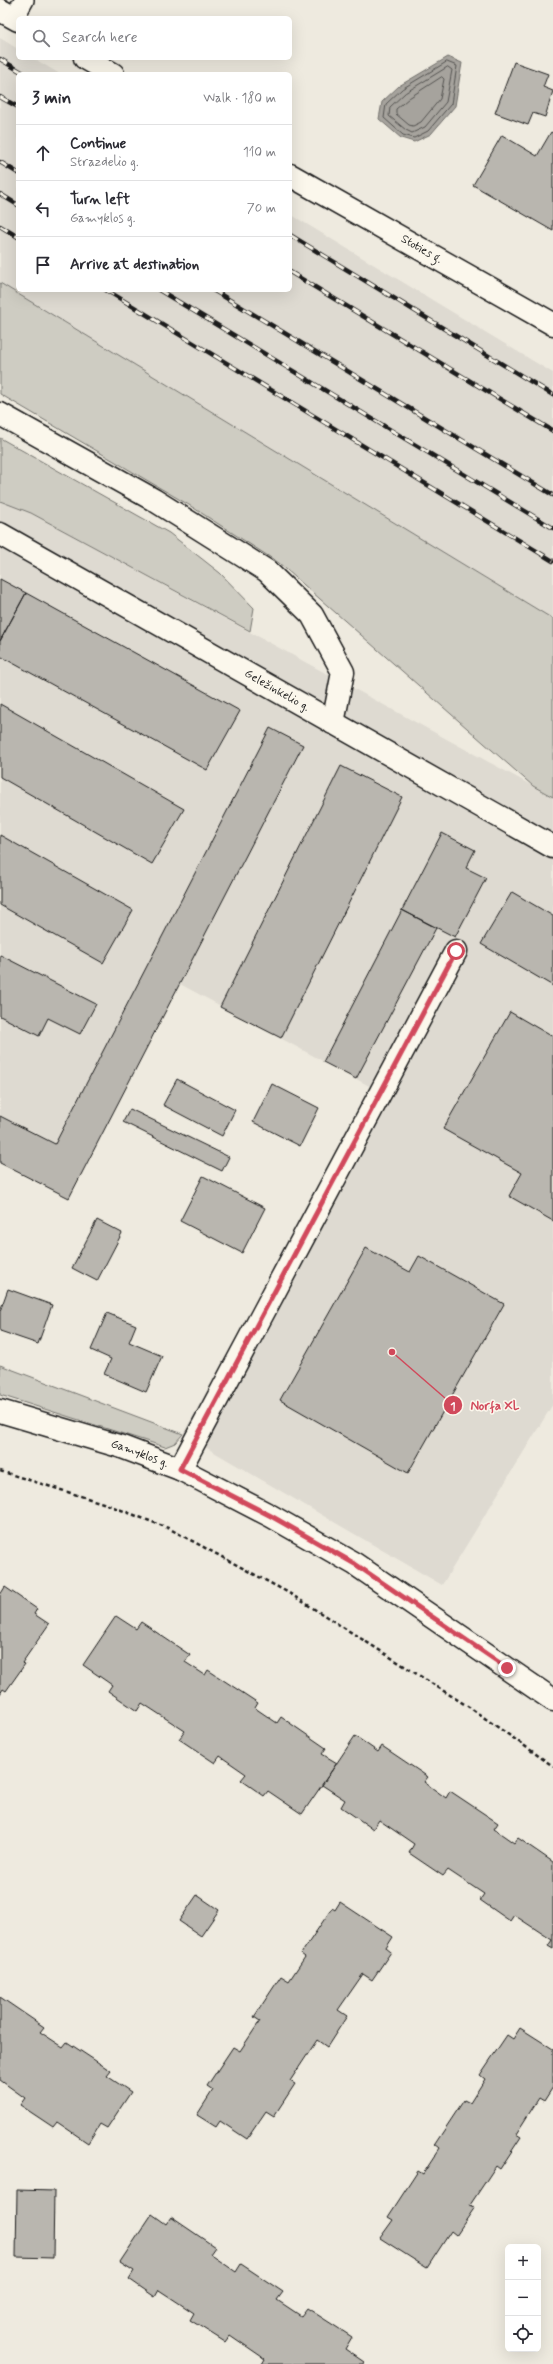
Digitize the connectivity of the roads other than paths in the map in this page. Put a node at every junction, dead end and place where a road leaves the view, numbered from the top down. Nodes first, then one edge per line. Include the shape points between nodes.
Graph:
1 (88, 60) edge
2 (110, 72) edge
3 (292, 176) edge
4 (553, 324) edge
5 (0, 414) edge
6 (0, 534) edge
7 (333, 723) junction
8 (553, 847) edge
9 (456, 951) dead end
10 (0, 1411) edge
11 (180, 1469) junction
12 (553, 1700) edge

1 - 2 street
3 - 4 street, Stoties g.
5 - 7 street via 154,500 267,571 312,615 343,672
6 - 7 street, Geležinkelio g.
7 - 8 street, Geležinkelio g.
9 - 11 street
10 - 11 street, Gamyklos g. via 122,1447
11 - 12 street, Gamyklos g. via 271,1516 355,1564

